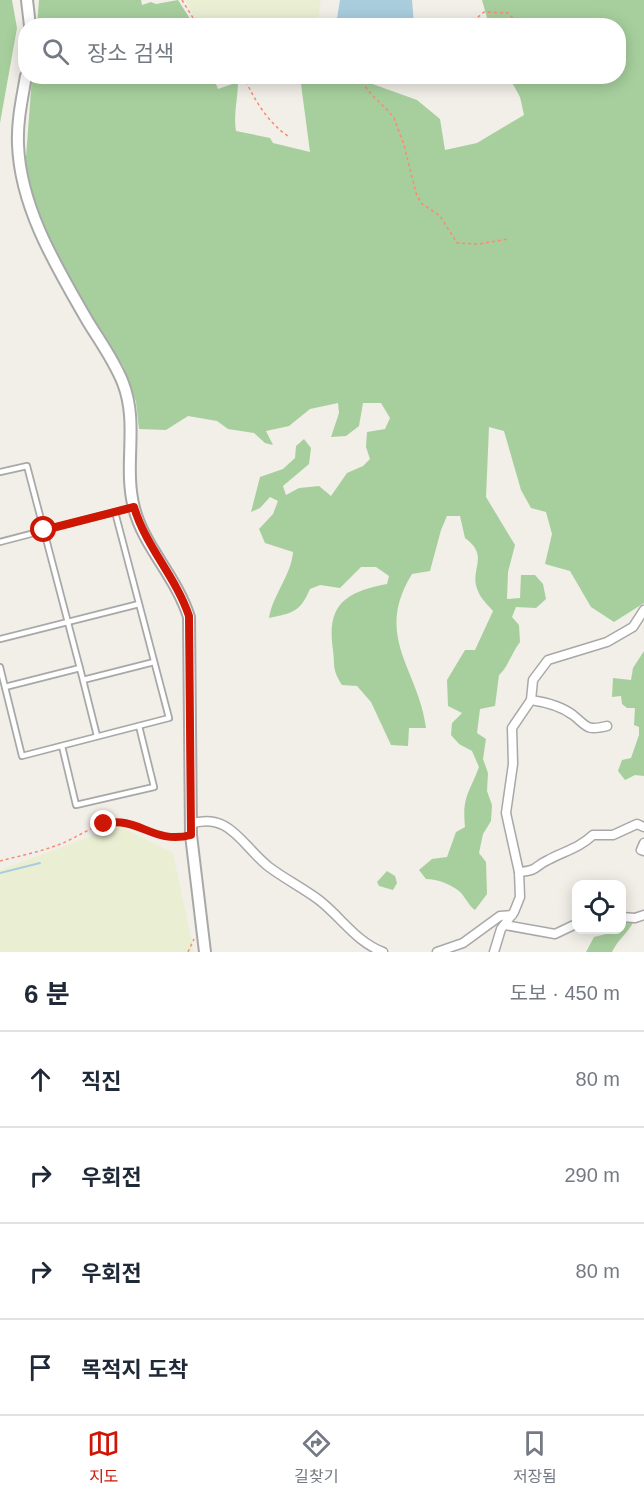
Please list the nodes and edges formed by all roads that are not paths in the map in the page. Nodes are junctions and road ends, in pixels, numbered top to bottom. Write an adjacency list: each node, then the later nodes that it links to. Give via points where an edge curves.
1 (27, 0): 2 (street)
2 (29, 18)
3 (25, 84): 5 (street, via 18,143 24,189 69,289 129,398 132,415 128,461)
4 (0, 472): 7 (lane, via 27,466)
5 (134, 507): 6 (lane); 24 (street, via 150,543 181,592 189,616)
6 (115, 512): 7 (lane); 9 (lane)
7 (44, 530): 8 (lane); 11 (lane)
8 (0, 542)
9 (139, 604): 11 (lane); 13 (lane)
10 (644, 610): 18 (street, via 633,627 607,642 548,660 533,680)
11 (68, 622): 12 (lane); 15 (lane)
12 (0, 639)
13 (154, 662): 16 (lane); 19 (lane, via 169,718)
14 (0, 667): 17 (lane)
15 (80, 668): 16 (lane); 17 (lane)
16 (83, 680): 21 (lane)
17 (5, 687): 22 (lane, via 22,756)
18 (531, 700): 20 (street, via 561,708 582,726); 27 (street, via 512,728 513,764 506,813)
19 (139, 726): 21 (lane); 22 (lane, via 154,786 76,805)
20 (607, 726)
21 (97, 736): 22 (lane)
22 (62, 746)
23 (644, 828): 27 (street, via 637,824 613,835 593,835 580,847 546,860 536,870)
24 (190, 830): 33 (street); 34 (street, via 206,819 228,826 268,866 317,898 365,944)
25 (644, 843): 26 (street)
26 (644, 851)
27 (519, 872): 28 (street, via 520,897)
28 (512, 915): 31 (street); 35 (street, via 500,916 463,943)
29 (644, 915): 30 (street)
30 (626, 917)
31 (505, 925): 32 (street, via 555,934); 36 (street)
32 (572, 926)
33 (205, 952)
34 (383, 952)
35 (437, 952)
36 (494, 952)

